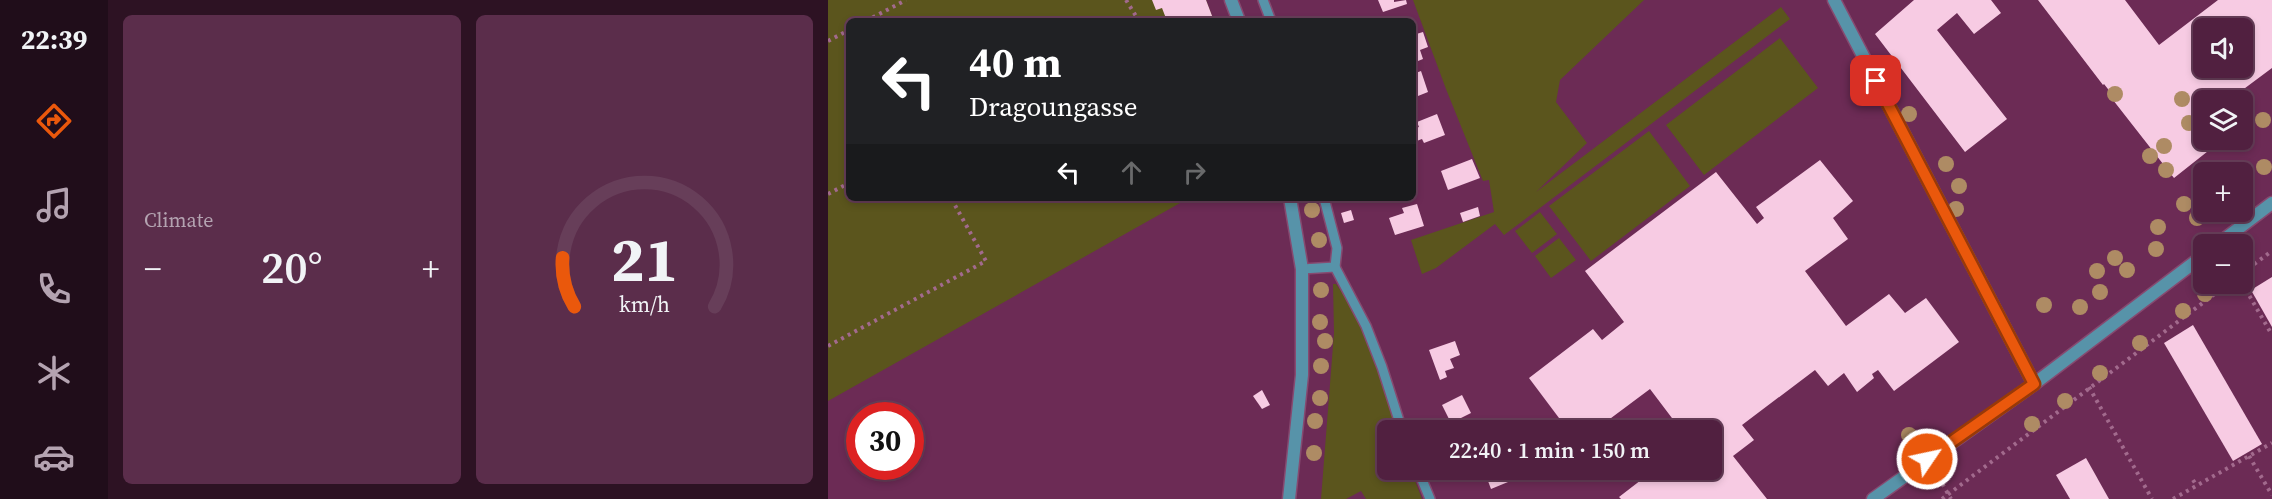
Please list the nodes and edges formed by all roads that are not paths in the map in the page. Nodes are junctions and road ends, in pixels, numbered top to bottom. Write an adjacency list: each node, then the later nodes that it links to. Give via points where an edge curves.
1 (1231, 0): 4 (street)
2 (1263, 0): 5 (lane)
3 (1834, 0): 13 (street)
4 (1238, 18)
5 (1270, 18)
6 (1291, 201): 12 (street)
7 (1325, 201): 11 (lane, via 1337,248)
8 (2272, 203): 9 (street)
9 (2231, 234)
10 (2193, 263): 13 (street)
11 (1335, 267): 12 (lane); 14 (lane, via 1366,326)
12 (1302, 269): 16 (street, via 1302,375)
13 (2034, 384): 18 (street)
14 (1399, 420)
15 (1422, 480): 17 (lane)
16 (1290, 499)
17 (1430, 499)
18 (1873, 499)

